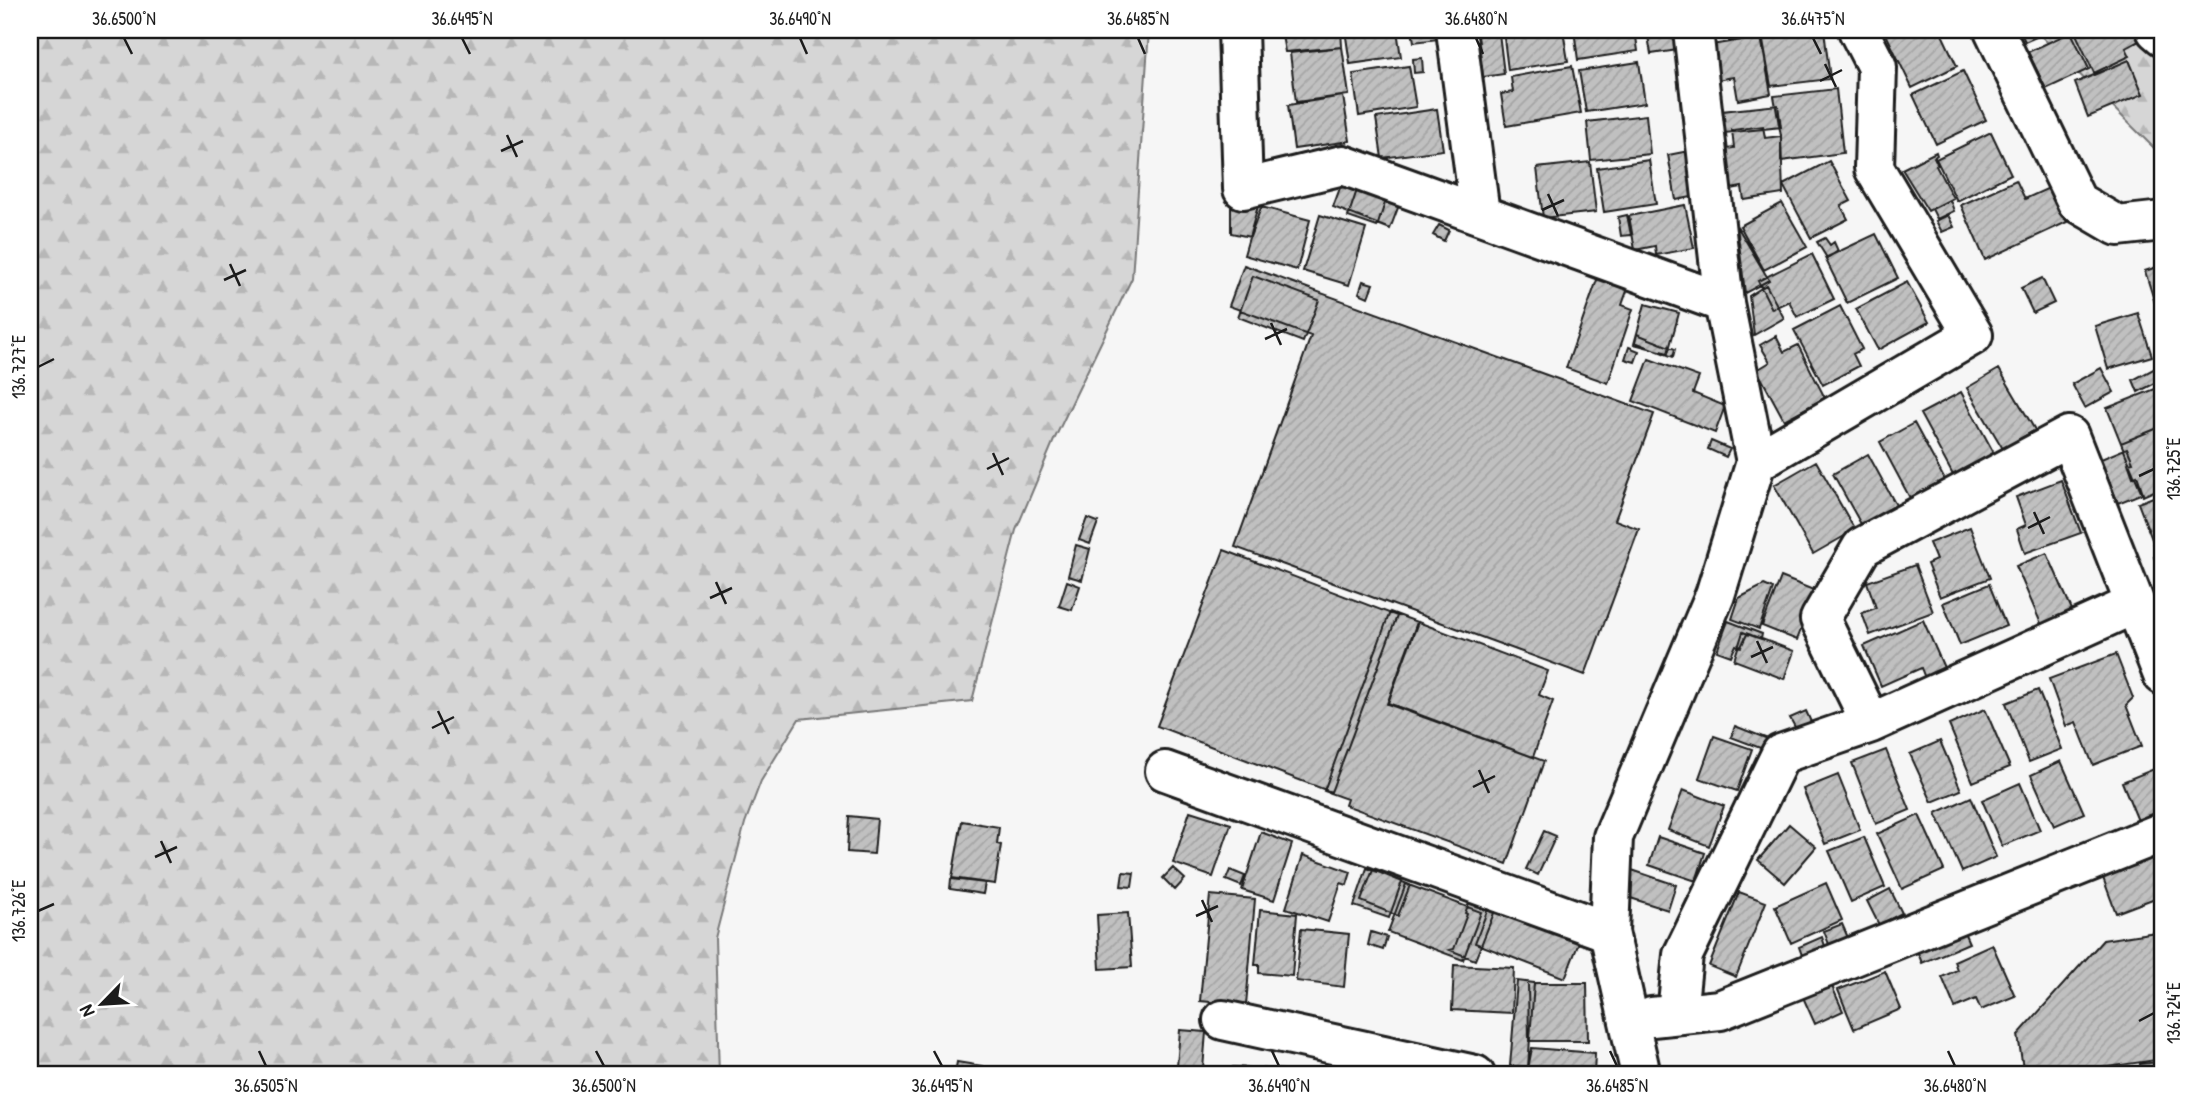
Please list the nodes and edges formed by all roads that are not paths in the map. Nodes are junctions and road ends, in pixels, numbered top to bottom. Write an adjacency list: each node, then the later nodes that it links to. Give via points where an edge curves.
1 (1238, 30): 8 (street, via 1243,189 1343,165)
2 (1457, 30): 8 (street)
3 (1693, 30): 10 (street)
4 (1858, 30): 11 (street, via 1877,67 1874,168 1973,335)
5 (1994, 30): 9 (street, via 2077,202 2118,226)
6 (2156, 30): 7 (street)
7 (2163, 36)
8 (1480, 214): 10 (street)
9 (2163, 221)
10 (1724, 303): 11 (street)
11 (1756, 462): 17 (street, via 1715,595 1613,837)
12 (2135, 604): 13 (street); 14 (street); 14 (street, via 2069,436 1862,547 1820,619)
13 (2163, 674)
14 (1871, 723): 18 (street, via 1781,754 1683,955)
15 (1165, 771): 17 (street)
16 (2163, 832): 18 (street, via 1720,1010)
17 (1609, 932): 20 (street)
18 (1677, 1013): 20 (street)
19 (1223, 1020): 21 (street)
20 (1629, 1021): 22 (street)
21 (1475, 1075)
22 (1641, 1075)

